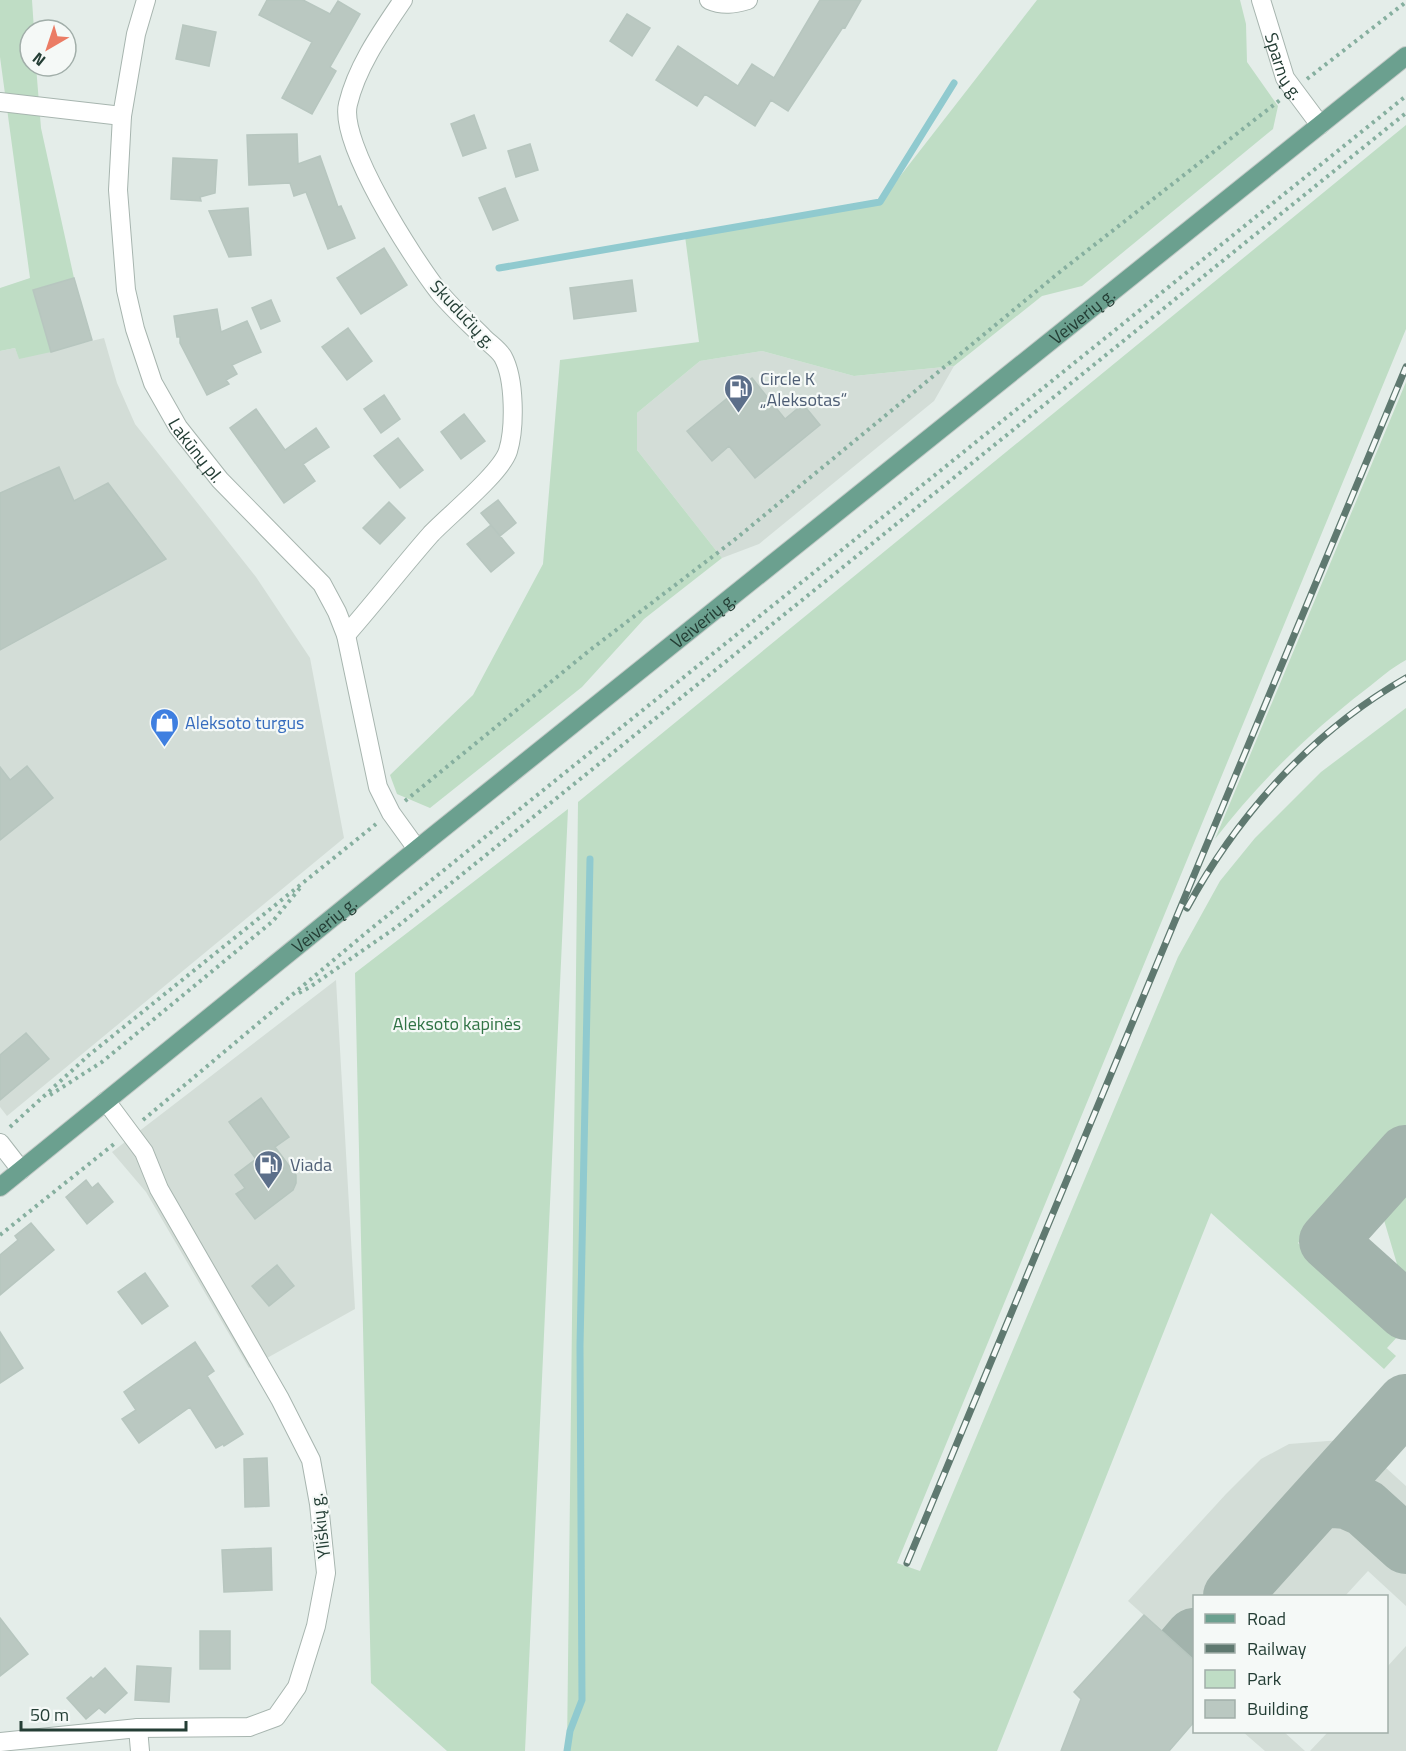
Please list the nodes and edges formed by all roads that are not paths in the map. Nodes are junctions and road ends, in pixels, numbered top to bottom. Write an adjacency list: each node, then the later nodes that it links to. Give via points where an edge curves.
1 (146, 0): 8 (street, Lakūnų pl.)
2 (404, 0): 10 (street, Skudučių g., via 372,48 347,105 351,137 404,243 440,293 502,357 512,400 511,432 507,453 495,471 431,534)
3 (710, 0): 4 (street, via 719,4)
4 (748, 0)
5 (1261, 0): 9 (street, Sparnų g., via 1285,78)
6 (1406, 56): 9 (main road, Veiverių g.)
7 (0, 102): 8 (street)
8 (122, 117): 10 (street, Lakūnų pl., via 118,190 126,290 153,382 178,427 220,480 322,584)
9 (1320, 125): 11 (main road, Veiverių g.)
10 (346, 635): 11 (street, Lakūnų pl., via 378,787)
11 (417, 849): 12 (main road, Veiverių g.)
12 (106, 1101): 14 (main road, Veiverių g.); 16 (street, Yliškių g., via 144,1152 159,1189 311,1460 326,1573 316,1626 297,1687 276,1717 249,1727)
13 (4, 1137): 14 (street)
14 (21, 1170): 15 (main road, Veiverių g.)
15 (0, 1187)
16 (138, 1728): 17 (street, Yliškių g.); 18 (street)
17 (0, 1742)
18 (140, 1751)

